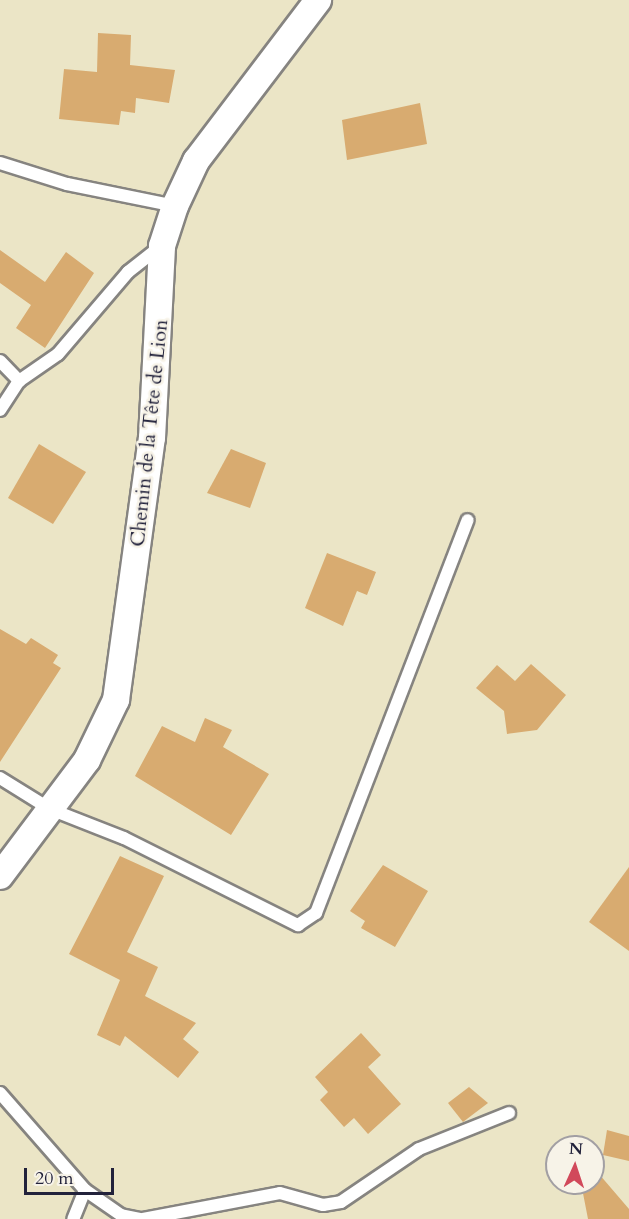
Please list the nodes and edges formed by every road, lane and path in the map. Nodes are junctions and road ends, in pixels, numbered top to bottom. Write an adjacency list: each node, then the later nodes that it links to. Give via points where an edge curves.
1 (318, 0): 3 (street, Chemin de la Tête de Lion, via 196,161)
2 (0, 163): 3 (lane, via 67,184)
3 (175, 206): 4 (street, Chemin de la Tête de Lion)
4 (162, 246): 6 (lane, via 129,272 58,354); 10 (street, Chemin de la Tête de Lion, via 152,438 116,700 87,760)
5 (0, 361): 6 (lane)
6 (19, 381): 7 (lane)
7 (0, 410)
8 (468, 520): 10 (lane, via 316,913 298,925 124,838)
9 (0, 778): 10 (lane)
10 (50, 810): 11 (street, Chemin de la Tête de Lion)
11 (0, 876)
12 (0, 1093): 14 (lane)
13 (509, 1113): 16 (lane, via 418,1149 340,1202 323,1205 280,1193)
14 (86, 1190): 15 (lane); 16 (lane, via 121,1215)
15 (73, 1219)
16 (141, 1219)

